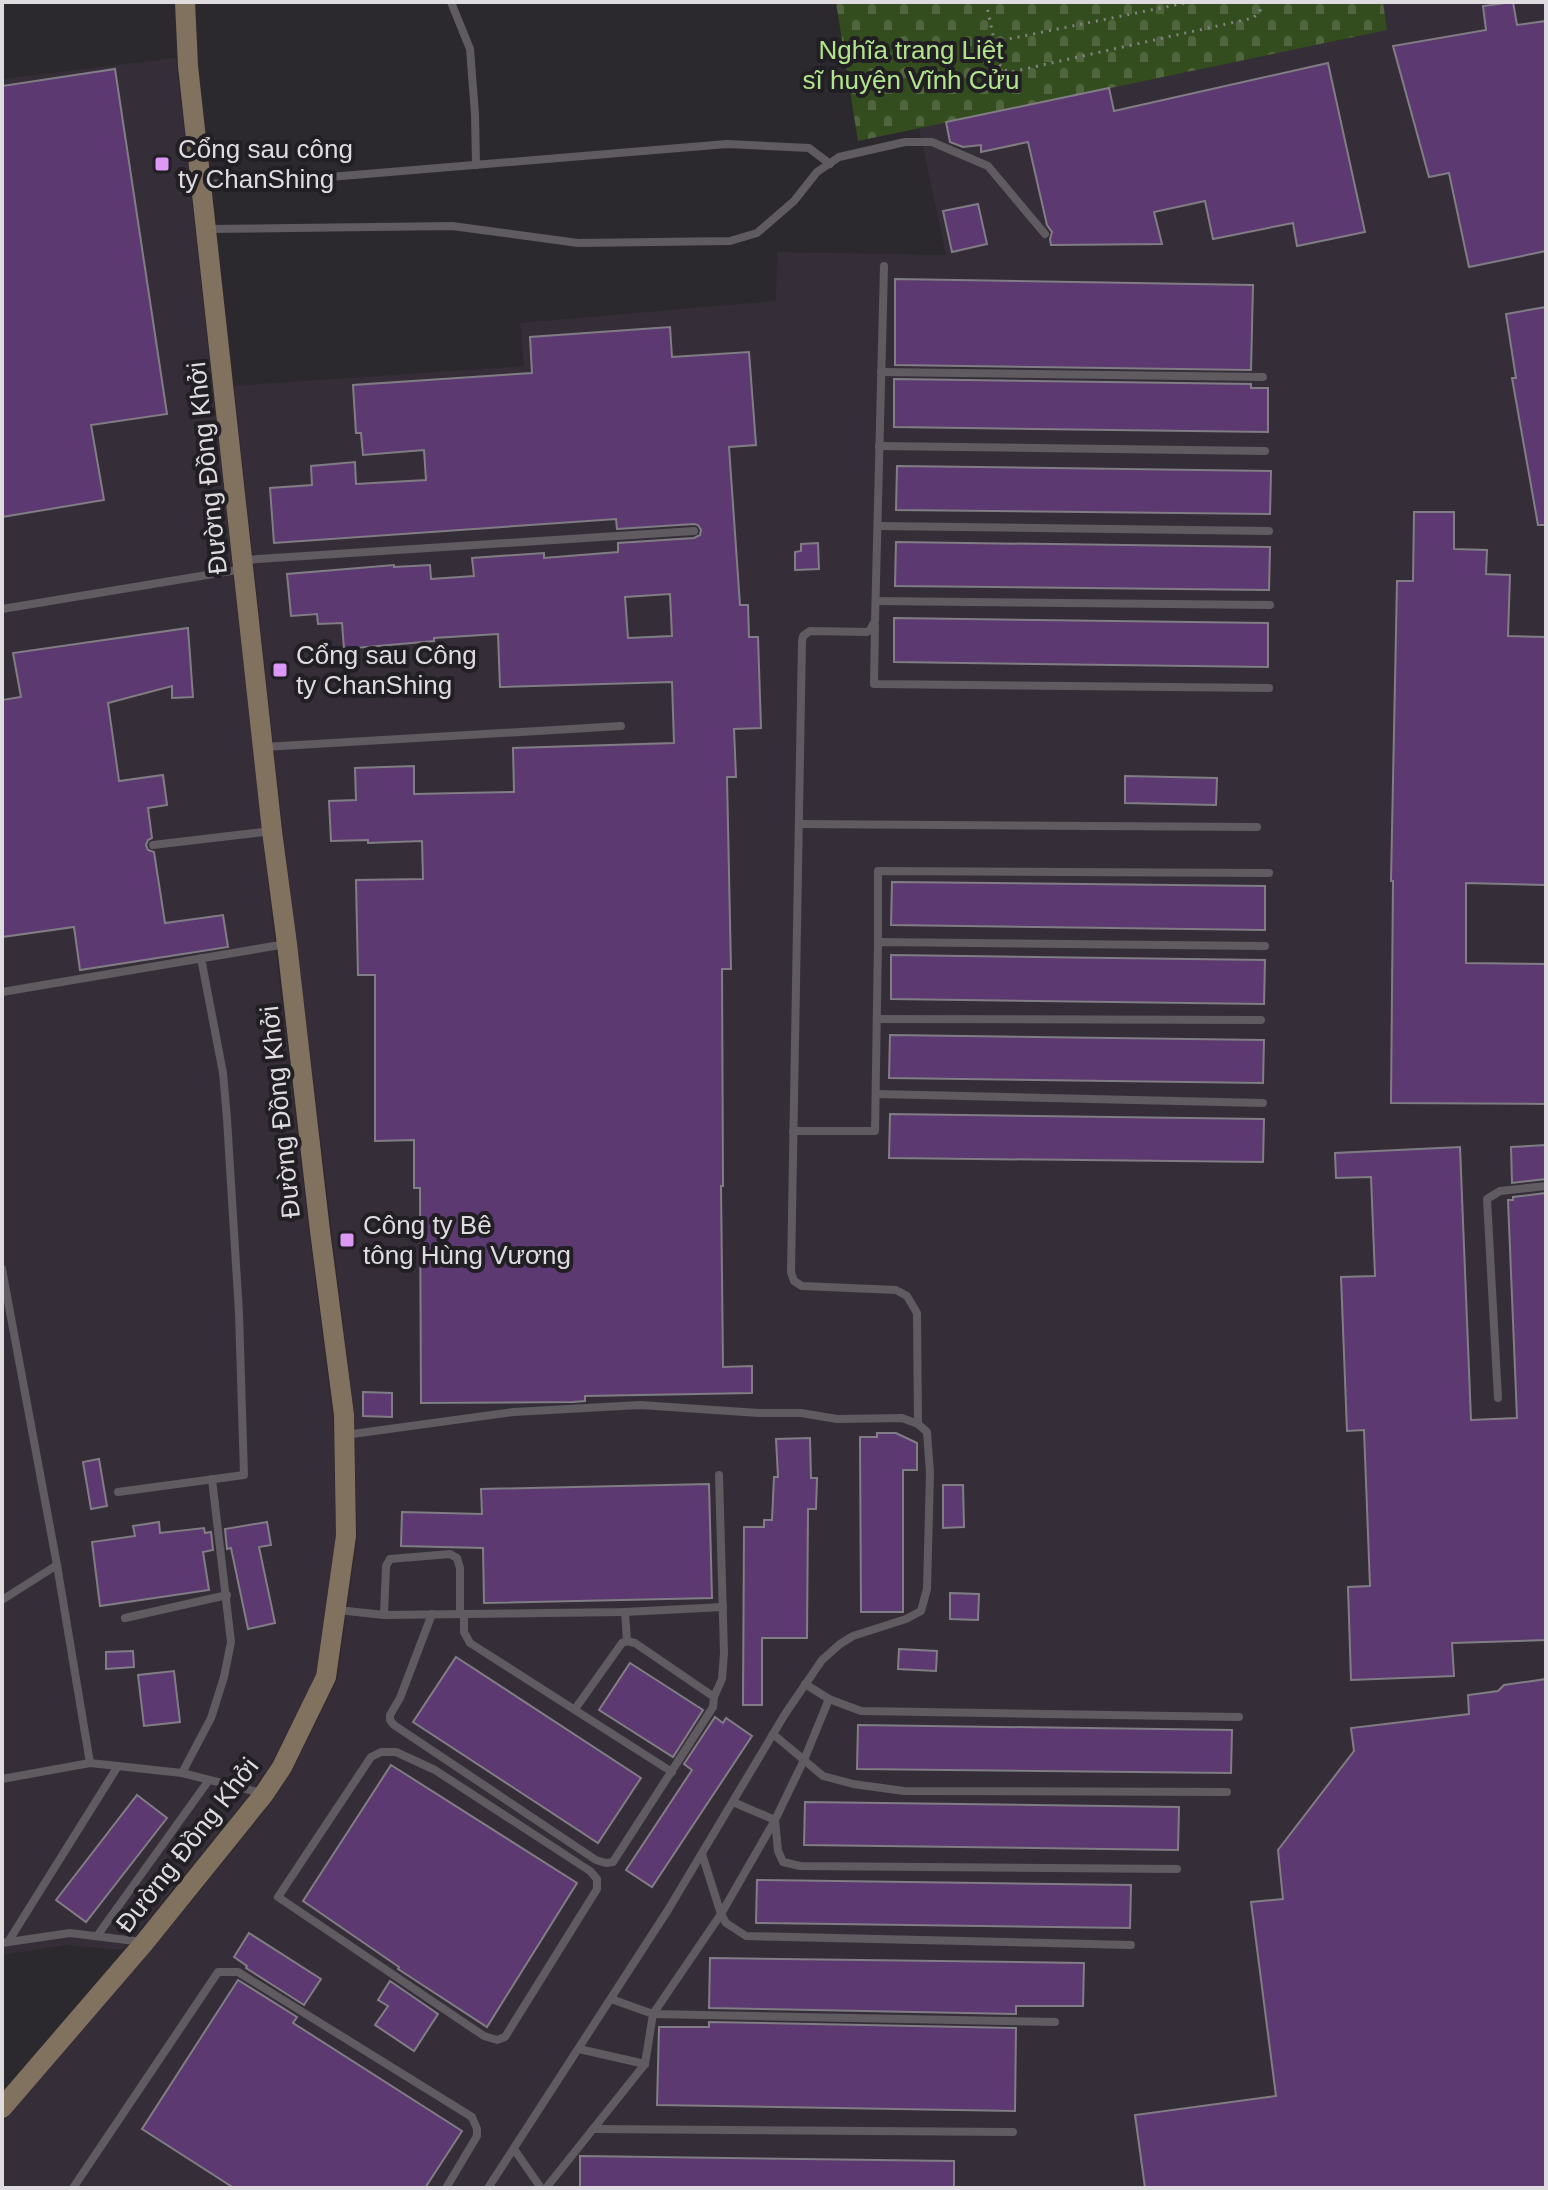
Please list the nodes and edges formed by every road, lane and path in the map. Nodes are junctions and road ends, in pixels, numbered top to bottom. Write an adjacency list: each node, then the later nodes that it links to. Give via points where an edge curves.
1 (185, 2): 9 (main road, Đường Đồng Khởi)
2 (451, 2): 8 (lane, via 470,49)
3 (986, 2): 6 (path)
4 (1190, 2): 6 (path)
5 (1260, 2): 6 (path, via 1253,18 1011,72 999,64)
6 (994, 42)
7 (830, 164): 8 (lane, via 809,148 727,144); 10 (lane, via 757,233 730,241 578,243 452,226); 11 (lane, via 839,157 905,142 932,142 988,166)
8 (476, 165): 9 (lane)
9 (201, 184): 10 (main road, Đường Đồng Khởi)
10 (206, 229): 20 (main road, Đường Đồng Khởi)
11 (1045, 234)
12 (884, 266): 13 (lane)
13 (881, 372): 14 (lane); 15 (lane)
14 (1263, 377)
15 (879, 446): 16 (lane); 17 (lane)
16 (1265, 451)
17 (878, 526): 19 (lane); 21 (lane)
18 (694, 531): 20 (lane)
19 (1269, 531)
20 (244, 564): 23 (lane); 27 (main road, Đường Đồng Khởi)
21 (876, 601): 22 (lane); 24 (lane)
22 (1270, 605)
23 (2, 609)
24 (875, 621): 25 (lane, via 874,684); 28 (lane, via 867,632 810,631 803,636)
25 (1269, 688)
26 (621, 726): 27 (lane)
27 (263, 747): 30 (main road, Đường Đồng Khởi)
28 (799, 824): 29 (lane); 42 (lane)
29 (1257, 827)
30 (272, 831): 31 (lane); 34 (main road, Đường Đồng Khởi)
31 (153, 845)
32 (1269, 873): 33 (lane, via 878,871)
33 (878, 942): 35 (lane); 38 (lane)
34 (287, 944): 36 (lane); 47 (main road, Đường Đồng Khởi)
35 (1265, 946)
36 (201, 958): 37 (lane); 49 (lane, via 225,1103 244,1475)
37 (2, 992)
38 (877, 1019): 39 (lane); 40 (lane)
39 (1261, 1020)
40 (876, 1094): 41 (lane); 42 (lane, via 875,1131)
41 (1263, 1103)
42 (793, 1131): 46 (lane, via 794,1281 802,1286 896,1290 907,1296 917,1313)
43 (1546, 1186): 45 (lane, via 1500,1191 1487,1199)
44 (2, 1269): 51 (lane)
45 (1498, 1398)
46 (918, 1424): 47 (lane, via 902,1418 837,1419 640,1405 514,1412); 62 (lane, via 927,1432 930,1473 927,1589 921,1611 840,1644)
47 (344, 1435): 76 (main road, Đường Đồng Khởi, via 346,1536 326,1677)
48 (719, 1475): 54 (lane)
49 (212, 1479): 50 (lane); 52 (lane)
50 (118, 1492)
51 (57, 1565): 53 (lane); 69 (lane)
52 (227, 1595): 60 (lane); 72 (lane, via 231,1642 224,1677 211,1718)
53 (2, 1600)
54 (723, 1607): 56 (lane); 63 (lane, via 722,1679)
55 (347, 1611): 59 (lane)
56 (625, 1612): 58 (lane); 61 (lane)
57 (432, 1614): 58 (lane); 59 (lane); 71 (lane, via 390,1720 596,1860 613,1862)
58 (462, 1614): 59 (lane, via 460,1568 450,1554 390,1559); 65 (lane, via 470,1643)
59 (384, 1615)
60 (125, 1618)
61 (627, 1641): 63 (lane); 65 (lane)
62 (805, 1684): 64 (lane); 67 (lane)
63 (714, 1697): 71 (lane, via 713,1707)
64 (829, 1699): 66 (lane, via 861,1711); 68 (lane)
65 (575, 1709): 71 (lane)
66 (1239, 1717)
67 (773, 1734): 68 (lane); 77 (lane)
68 (804, 1760): 75 (lane, via 823,1776 904,1791); 78 (lane)
69 (90, 1763): 70 (lane); 73 (lane)
70 (118, 1766): 72 (lane); 84 (lane)
71 (672, 1772)
72 (182, 1773): 74 (lane)
73 (2, 1779)
74 (209, 1780): 76 (lane); 83 (lane)
75 (1227, 1792)
76 (264, 1794): 85 (main road, Đường Đồng Khởi)
77 (733, 1802): 78 (lane); 79 (lane)
78 (775, 1820): 80 (lane, via 783,1862 800,1866); 82 (lane)
79 (702, 1854): 82 (lane); 87 (lane)
80 (1177, 1869)
81 (278, 1897): 81 (lane, via 371,1757 381,1752 396,1752 435,1770 597,1879 597,1889 578,1922 505,2037 497,2040)
82 (721, 1914): 86 (lane, via 746,1936); 88 (lane)
83 (97, 1936): 84 (lane, via 70,1933); 85 (lane)
84 (5, 1942)
85 (144, 1943): 92 (main road, Đường Đồng Khởi)
86 (1131, 1945)
87 (611, 1999): 88 (lane); 90 (lane)
88 (653, 2014): 89 (lane); 91 (lane)
89 (1055, 2022)
90 (579, 2049): 91 (lane); 95 (lane)
91 (645, 2064): 93 (lane)
92 (2, 2108)
93 (593, 2129): 94 (lane); 99 (lane)
94 (1013, 2132)
95 (514, 2149): 98 (lane); 99 (lane)
96 (73, 2188): 97 (lane, via 218,1972 229,1970 472,2117 477,2136)
97 (446, 2188)
98 (488, 2188)
99 (543, 2188)

